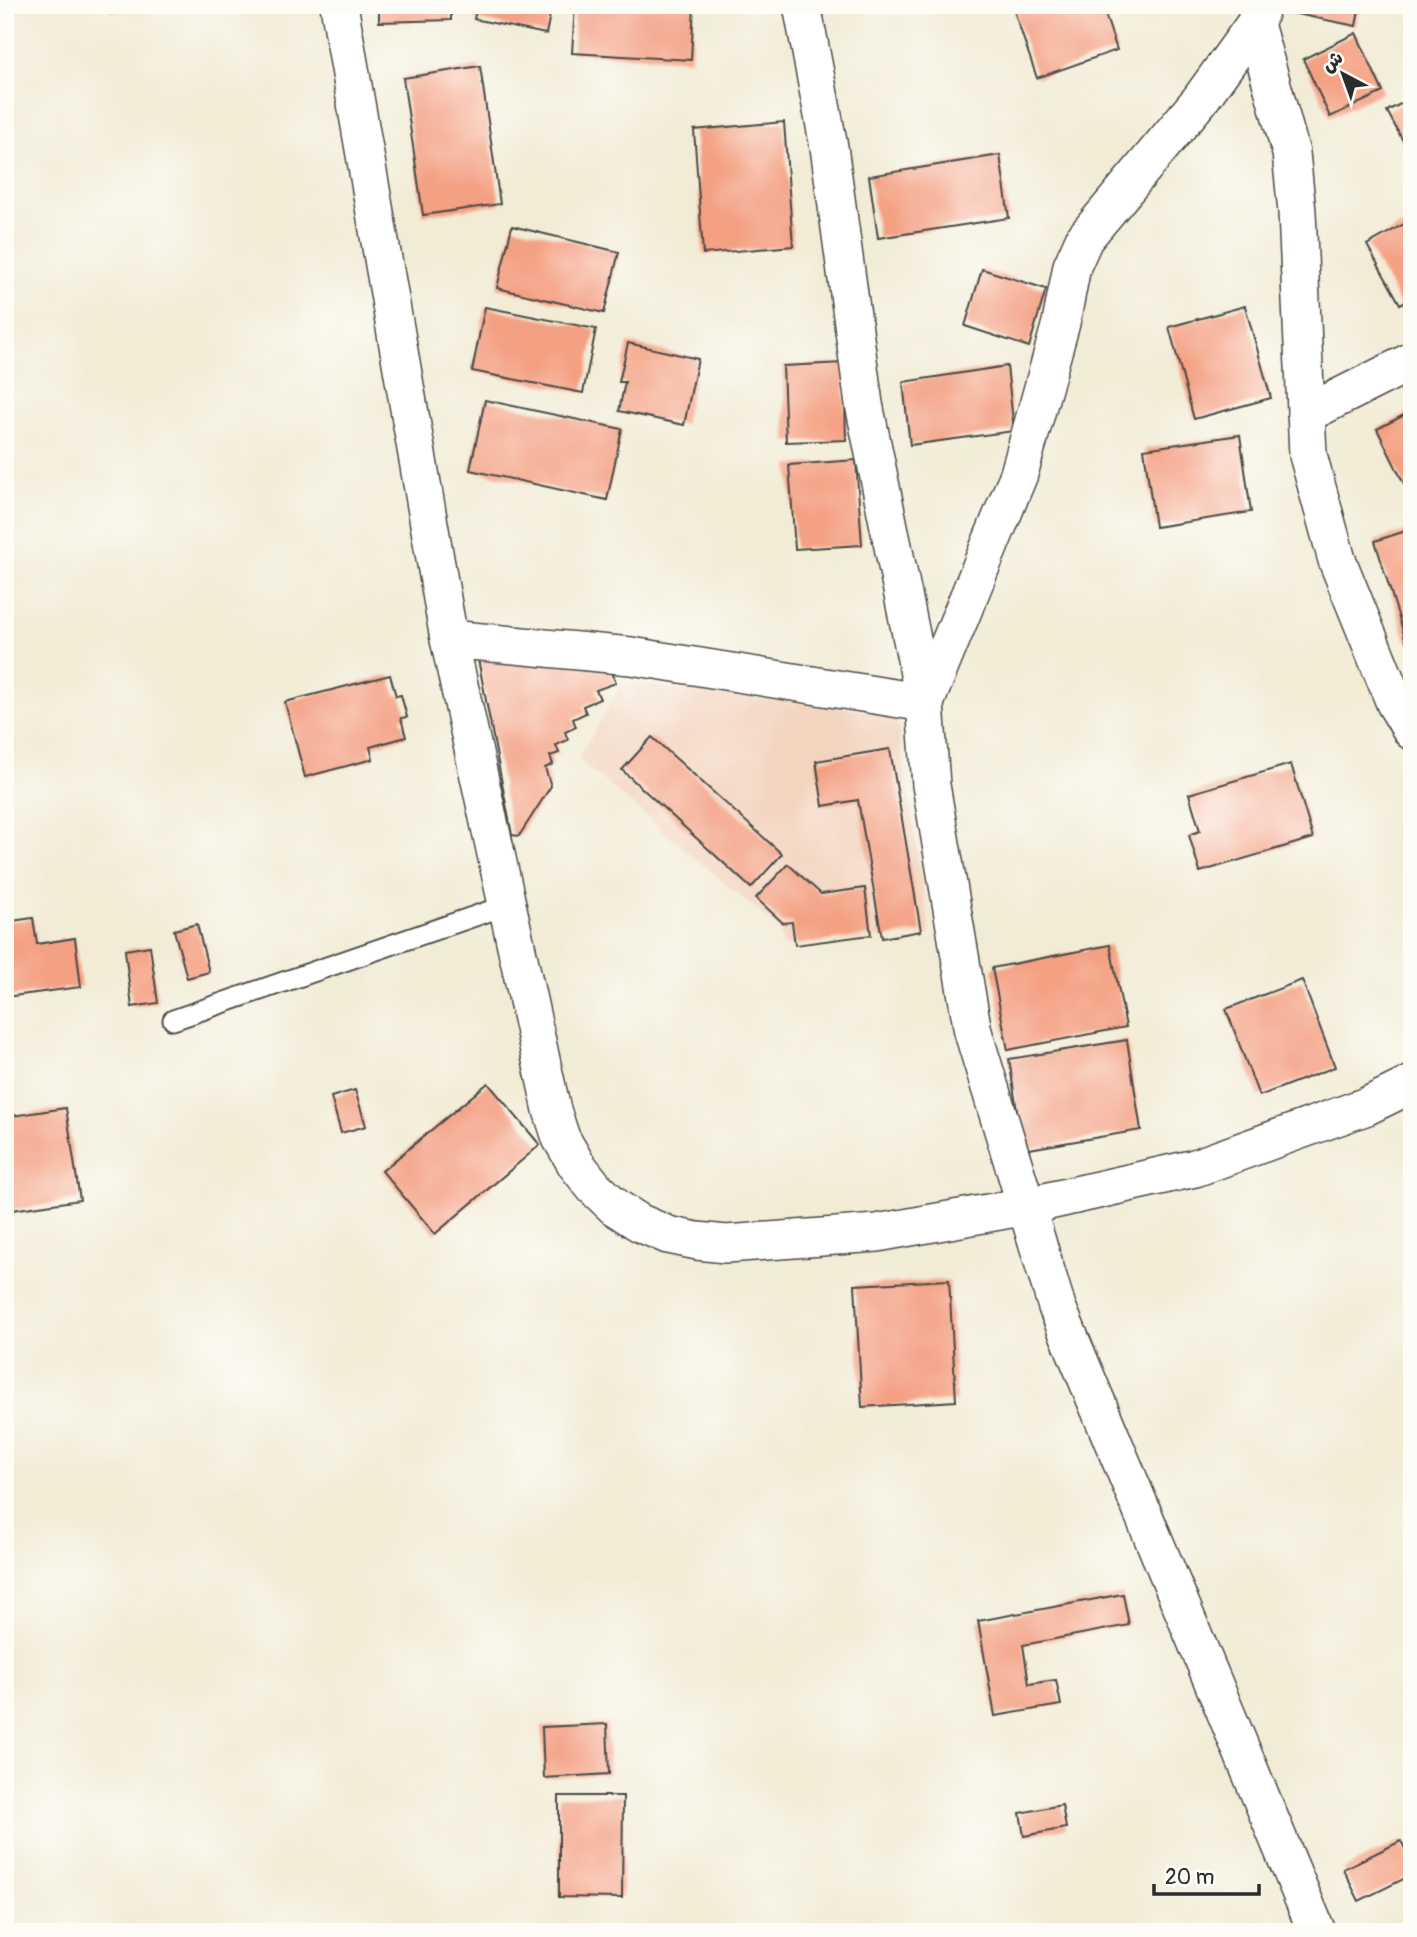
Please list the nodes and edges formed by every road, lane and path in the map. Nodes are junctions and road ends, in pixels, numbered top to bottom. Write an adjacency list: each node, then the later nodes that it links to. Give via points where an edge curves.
1 (339, 5): 6 (street)
2 (802, 5): 8 (street, via 828,147 864,404)
3 (1258, 15): 5 (street, via 1292,153); 8 (street, via 1199,100 1084,239 1072,265 1061,323 1019,474)
4 (1412, 361): 5 (street)
5 (1307, 414): 7 (street, via 1308,455 1337,560)
6 (449, 639): 8 (street, via 631,656); 10 (street)
7 (1398, 674): 9 (street, via 1395,703)
8 (925, 703): 13 (street, via 931,785 973,1032)
9 (1412, 731)
10 (507, 905): 11 (lane); 13 (street, via 561,1138 594,1187 640,1223 668,1235 726,1244 877,1233)
11 (173, 1020)
12 (1412, 1084): 13 (street, via 1367,1106 1195,1167)
13 (1027, 1206): 14 (street, via 1057,1307)
14 (1317, 1932)

